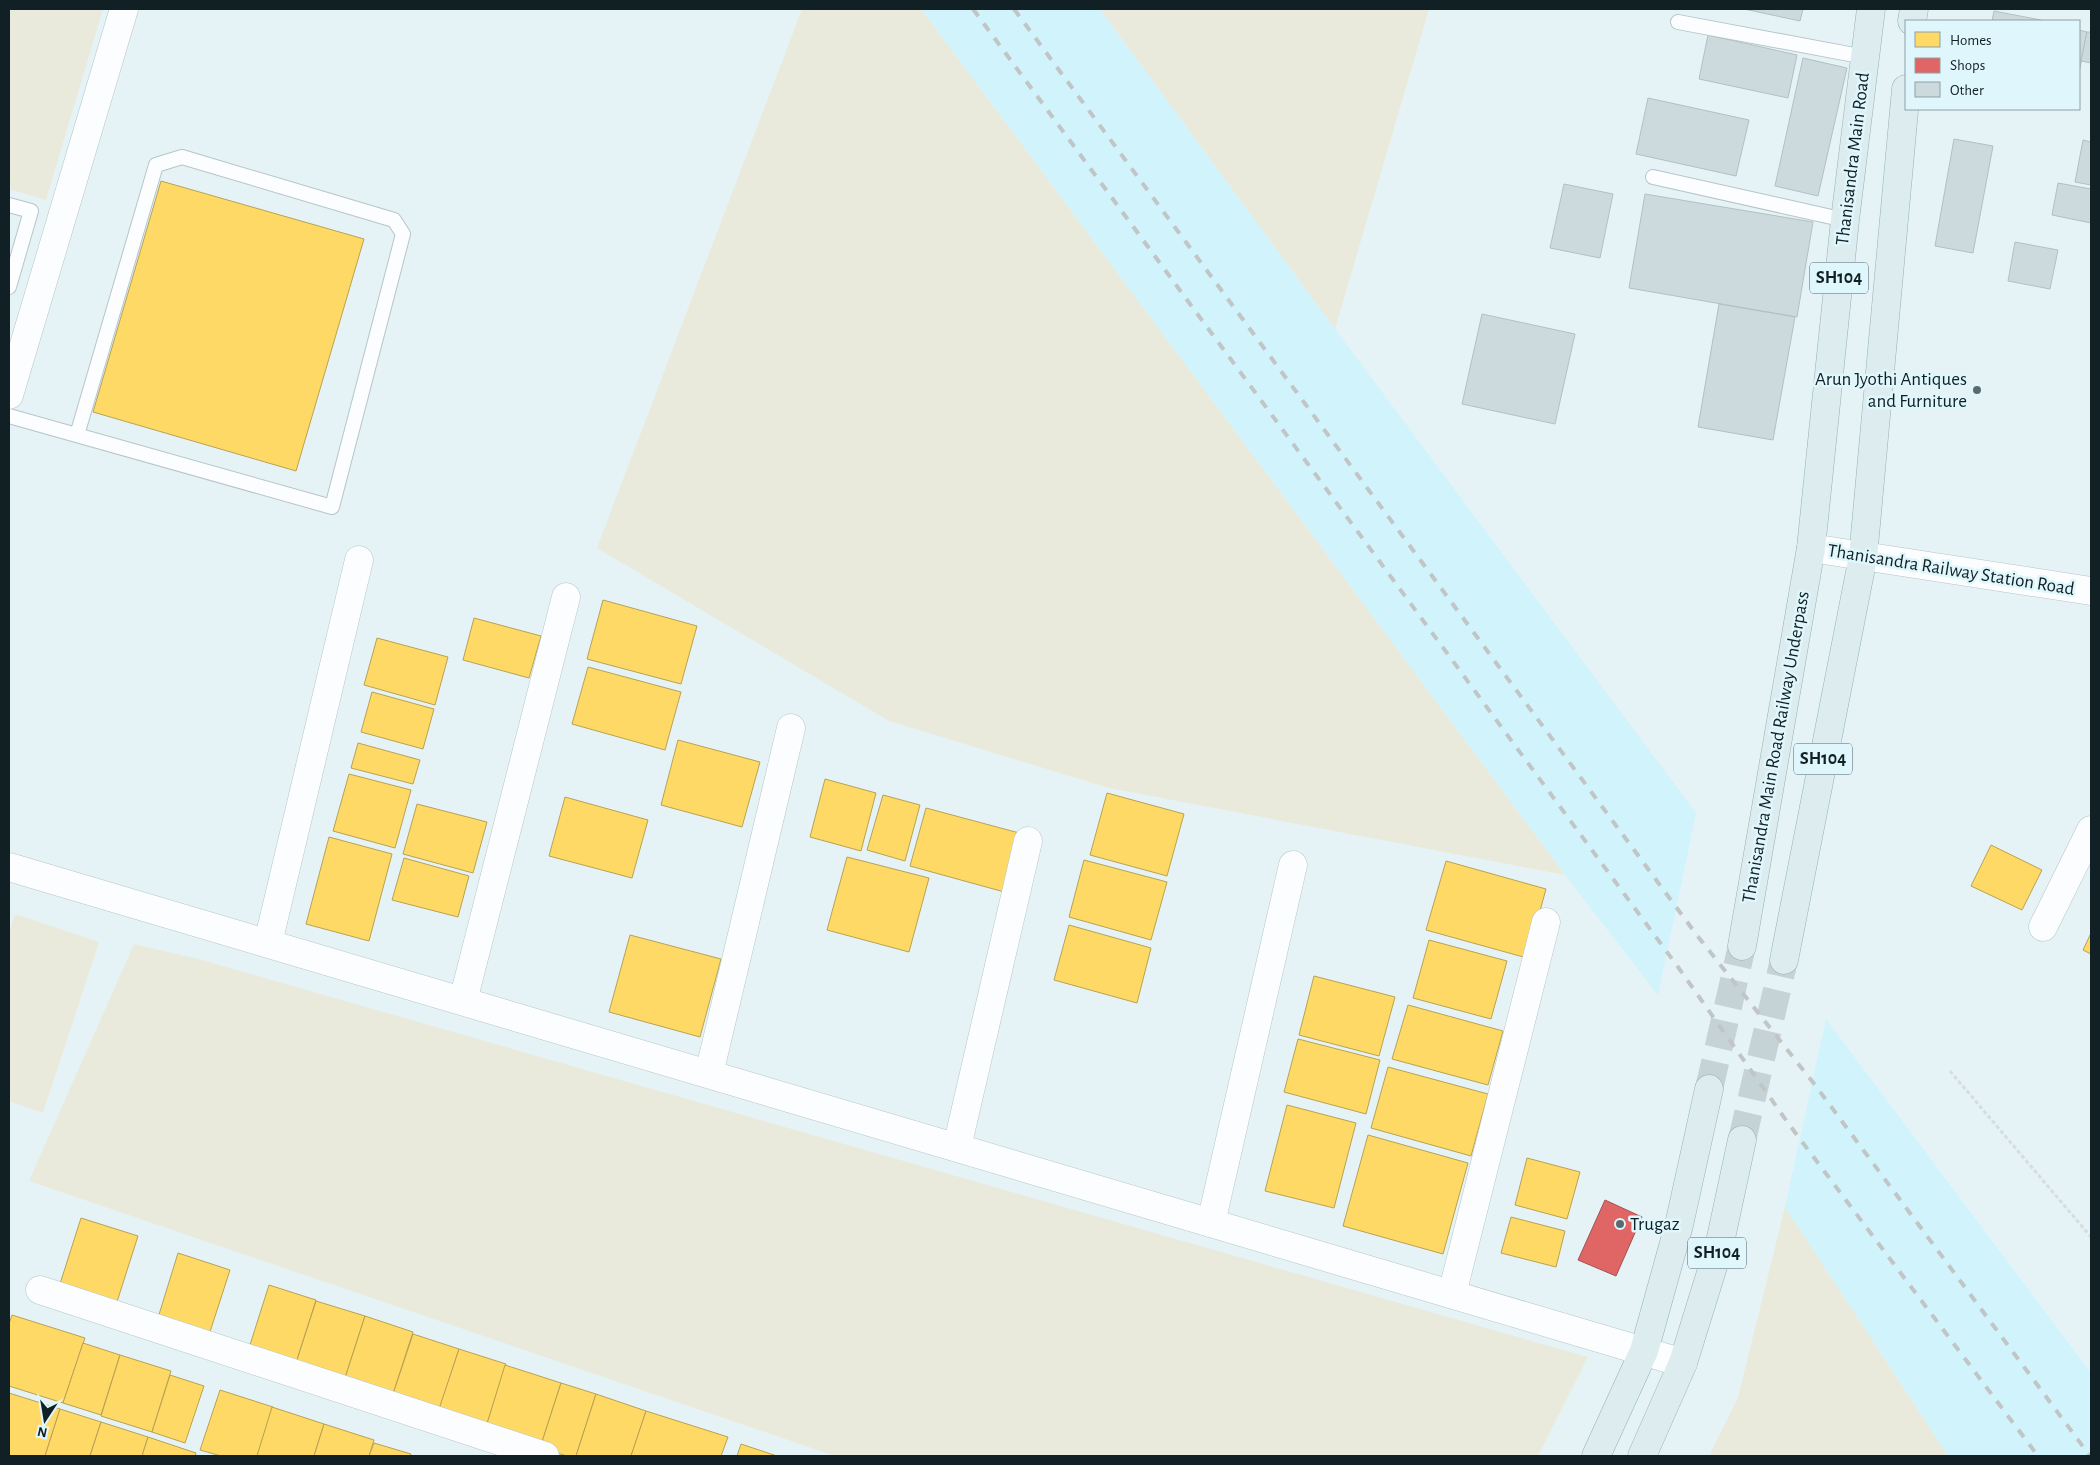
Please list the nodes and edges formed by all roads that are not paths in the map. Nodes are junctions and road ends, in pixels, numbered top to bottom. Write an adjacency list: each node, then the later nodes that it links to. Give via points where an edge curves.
1 (124, 9): 10 (street)
2 (1871, 9): 4 (main road, Thanisandra Main Road / SH104)
3 (1678, 22): 4 (lane)
4 (1865, 57): 8 (main road, Thanisandra Main Road / SH104)
5 (1905, 100): 14 (main road, SH104)
6 (1653, 177): 8 (lane)
7 (9, 204): 9 (lane, via 32,211)
8 (1845, 220): 13 (main road, Thanisandra Main Road / SH104)
9 (9, 287)
10 (9, 395)
11 (9, 416): 12 (lane)
12 (77, 435): 12 (lane, via 332,507 403,234 394,220 182,157 156,165)
13 (1811, 548): 14 (street, Thanisandra Railway Station Road); 26 (main road, Thanisandra Main Road Railway Underpass / SH104)
14 (1863, 557): 16 (street, Thanisandra Railway Station Road); 27 (main road, SH104)
15 (359, 560): 25 (street)
16 (2091, 591)
17 (566, 597): 28 (street)
18 (791, 728): 29 (street)
19 (2091, 830): 24 (street)
20 (1028, 841): 32 (street)
21 (1293, 865): 33 (street)
22 (9, 867): 25 (street)
23 (1546, 922): 35 (street)
24 (2043, 927)
25 (268, 943): 28 (street)
26 (1742, 946)
27 (1784, 960)
28 (463, 1001): 29 (street)
29 (709, 1074): 32 (street)
30 (1710, 1089): 36 (main road, SH104, via 1680,1225)
31 (1742, 1140): 37 (main road, SH104, via 1719,1247)
32 (957, 1147): 33 (street)
33 (1211, 1223): 35 (street)
34 (40, 1290): 38 (street)
35 (1452, 1294): 36 (street)
36 (1644, 1351): 37 (street); 39 (main road, SH104)
37 (1684, 1363): 40 (main road, SH104)
38 (545, 1456)
39 (1596, 1456)
40 (1642, 1456)

